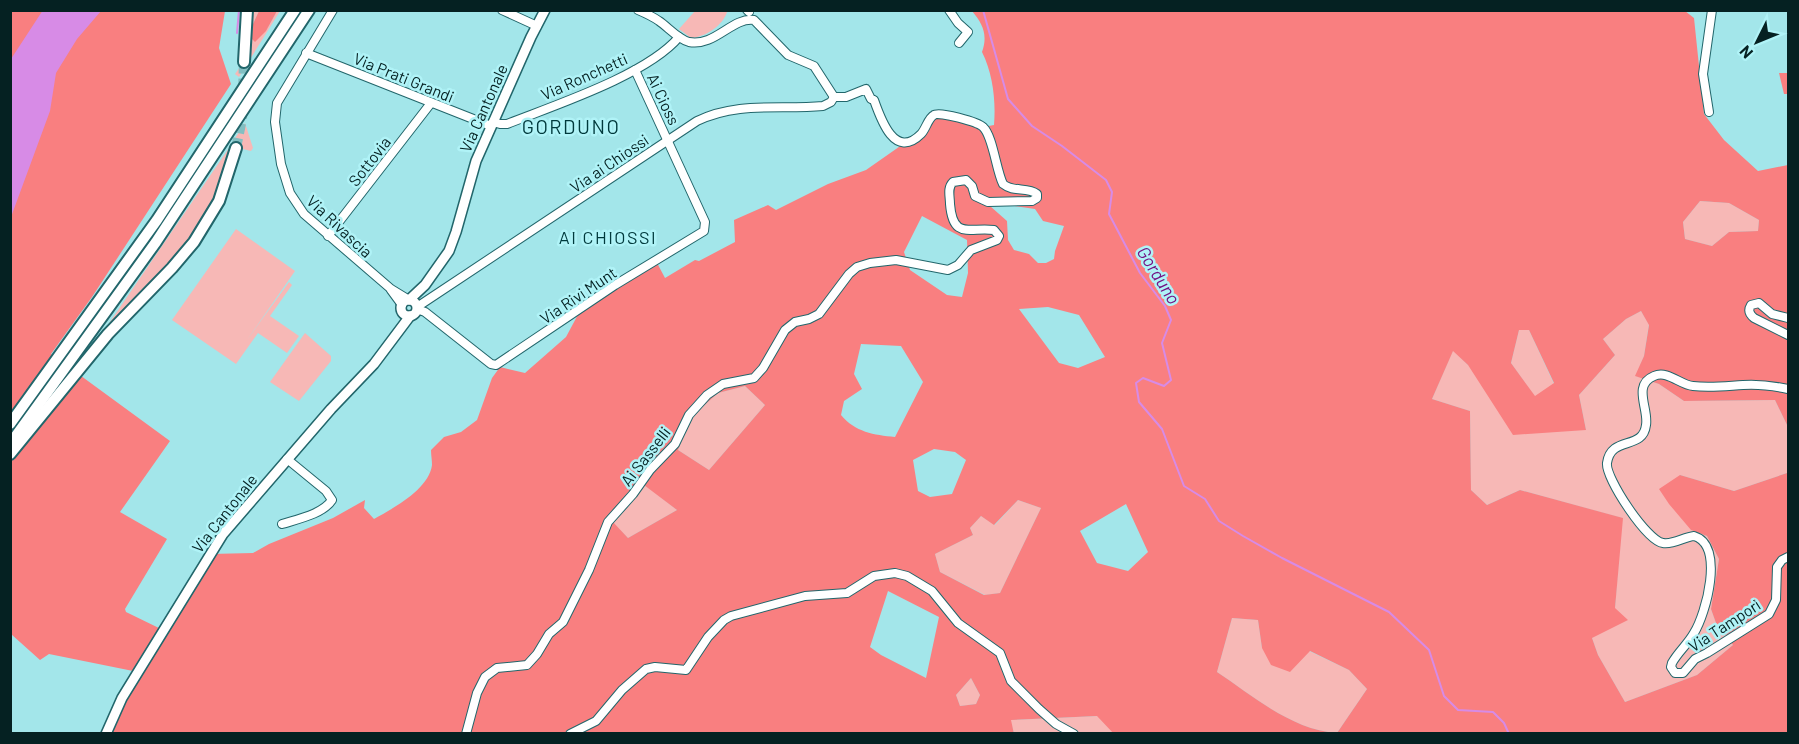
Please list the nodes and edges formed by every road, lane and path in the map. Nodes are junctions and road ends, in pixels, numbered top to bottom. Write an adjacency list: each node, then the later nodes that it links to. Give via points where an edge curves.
1 (247, 10): 16 (highway)
2 (286, 10): 18 (highway)
3 (295, 10): 18 (highway)
4 (309, 10): 35 (highway, via 156,242)
5 (333, 10): 15 (street, Via Rivascia)
6 (502, 10): 12 (street)
7 (545, 10): 12 (main road, Via Cantonale)
8 (638, 10): 13 (street)
9 (949, 10): 14 (street, via 968,32)
10 (1712, 10): 21 (street, via 1703,68)
11 (751, 15): 13 (street, via 698,42); 19 (street, via 788,55 814,66)
12 (537, 26): 22 (main road, Via Cantonale)
13 (679, 37): 17 (street, Via Ronchetti)
14 (959, 43)
15 (306, 53): 20 (street, Via Prati Grandi); 26 (street, Via Rivascia, via 277,104 277,144 293,199)
16 (243, 62)
17 (635, 70): 22 (street, Via Ronchetti, via 507,124); 24 (street, Ai Cioss)
18 (244, 89): 34 (highway, via 185,180)
19 (834, 97): 23 (street, Via ai Chiossi, via 866,89); 24 (street, Via ai Chiossi, via 823,106 748,107 718,113)
20 (431, 103): 22 (street, Via Prati Grandi); 26 (street, Sottovia)
21 (1709, 112)
22 (492, 124): 27 (main road, Via Cantonale, via 473,168 453,242)
23 (894, 139): 41 (street, Ai Sasselli, via 903,142 916,138 939,113 980,125 986,132 1003,184 1032,190 1037,198 984,201 975,196 966,180 953,182 949,189 956,226 967,231 994,230 999,236 997,240 968,252 952,269 896,260 853,270 819,314 785,330 754,378 717,387 689,415 675,444 608,522 565,619 529,663 494,669 485,677)
24 (668, 140): 28 (street, Via ai Chiossi); 30 (street, Via Rivi Munt, via 705,222 702,233 615,285 496,365)
25 (236, 148): 36 (highway, via 219,201 194,242 108,334)
26 (328, 236): 29 (street, Via Rivascia, via 391,289)
27 (425, 285): 28 (street); 29 (main road, Via Cantonale); 30 (main road, Via Cantonale)
28 (437, 292): 30 (street, Via ai Chiossi)
29 (406, 308): 30 (main road, via 416,313); 37 (main road, Via Cantonale, via 396,333 374,364)
30 (417, 308)
31 (1788, 318): 32 (street, via 1775,316 1758,303 1749,309 1754,318)
32 (1788, 335)
33 (1788, 389): 39 (street, Via Tamporì, via 1748,384 1704,388 1686,385 1667,375 1655,376 1642,389 1647,422 1644,433 1636,441 1613,449 1606,467 1632,513 1656,541 1694,537 1709,549 1706,604 1694,635 1671,663 1675,673 1683,673 1695,659 1769,614 1776,600 1777,567)
34 (10, 424)
35 (10, 444)
36 (10, 454)
37 (287, 459): 38 (street, via 332,500 318,511); 40 (main road, Via Cantonale, via 210,554 122,698)
38 (282, 524)
39 (1788, 557)
40 (106, 734)
41 (466, 734)
42 (570, 734): 43 (street, via 596,721 646,669 686,670 708,637 727,618 805,596 847,593 874,576 887,573 907,576 932,591 958,623 1000,653 1011,681 1056,724)
43 (1074, 734)

